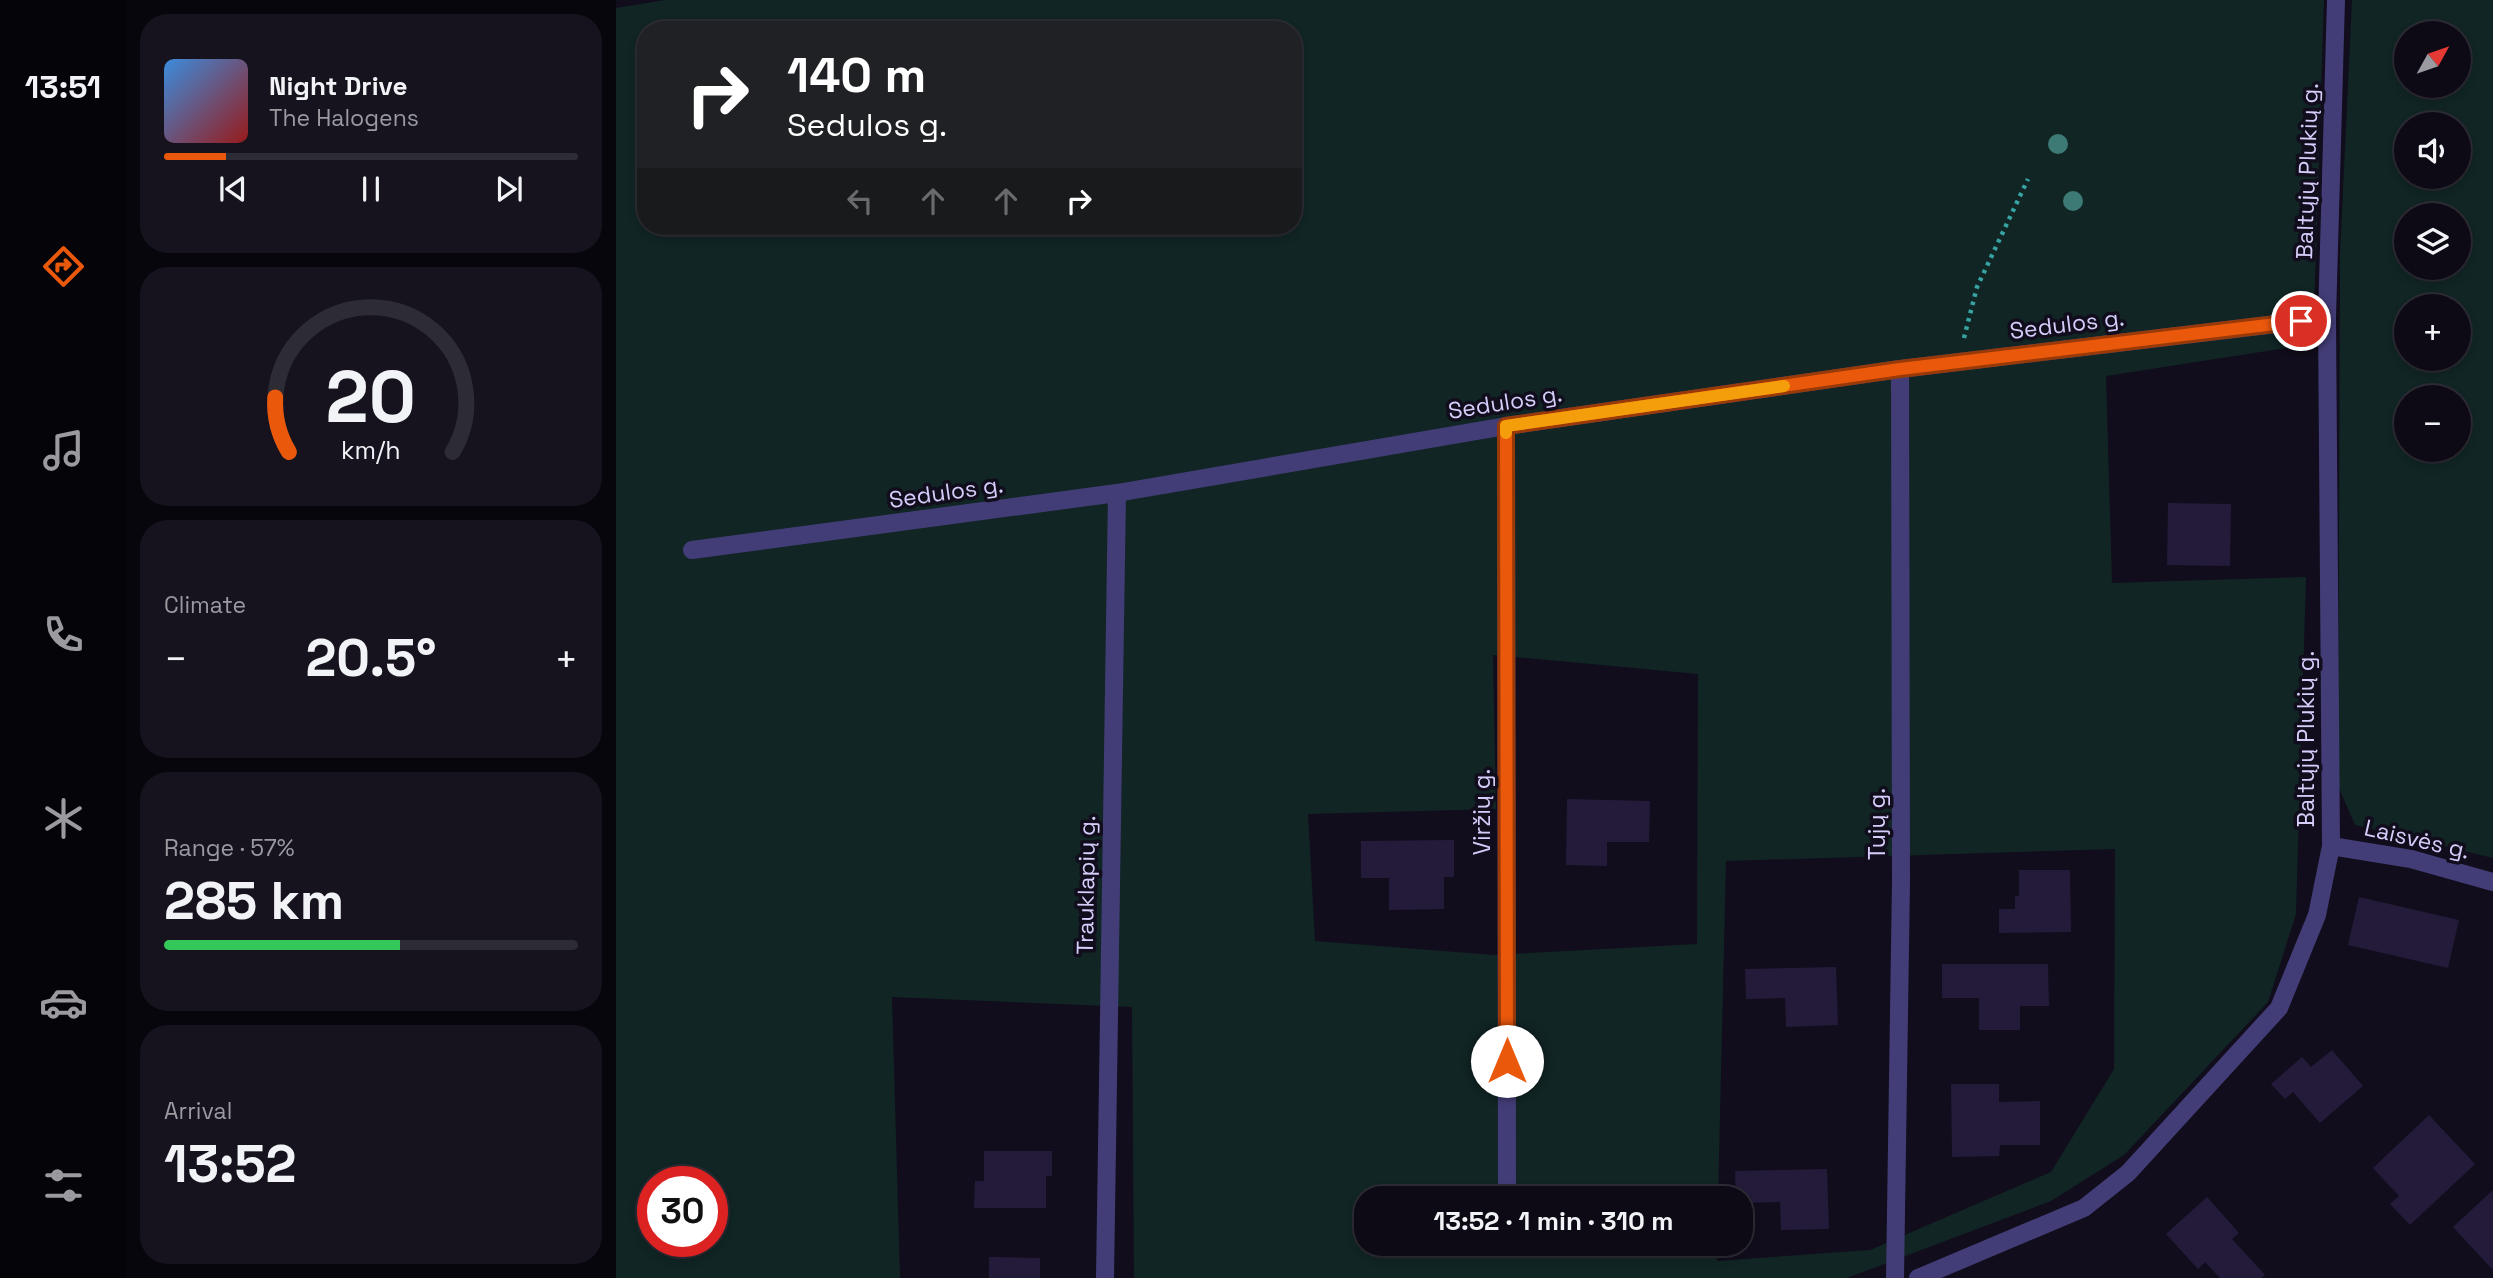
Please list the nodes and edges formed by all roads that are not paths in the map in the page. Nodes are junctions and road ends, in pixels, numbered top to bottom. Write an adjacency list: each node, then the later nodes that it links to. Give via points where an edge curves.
1 (2336, 0): 2 (street, Baltųjų Plukių g.)
2 (2327, 317): 3 (street, Sedulos g.); 7 (street, Baltųjų Plukių g.)
3 (1900, 369): 4 (street, Sedulos g.); 11 (street, Tujų g., via 1901,881)
4 (1506, 426): 5 (street, Sedulos g.); 9 (street, Viržių g.)
5 (1116, 494): 6 (street, Sedulos g.); 10 (street, Trauklapių g.)
6 (692, 550)
7 (2331, 846): 8 (street, Laisvės g., via 2411,859); 12 (street, Baltųjų Plukių g., via 2317,915 2279,1008 2128,1174 2084,1208)
8 (2493, 882)
9 (1507, 1186)
10 (1105, 1278)
11 (1895, 1278)
12 (1918, 1278)

